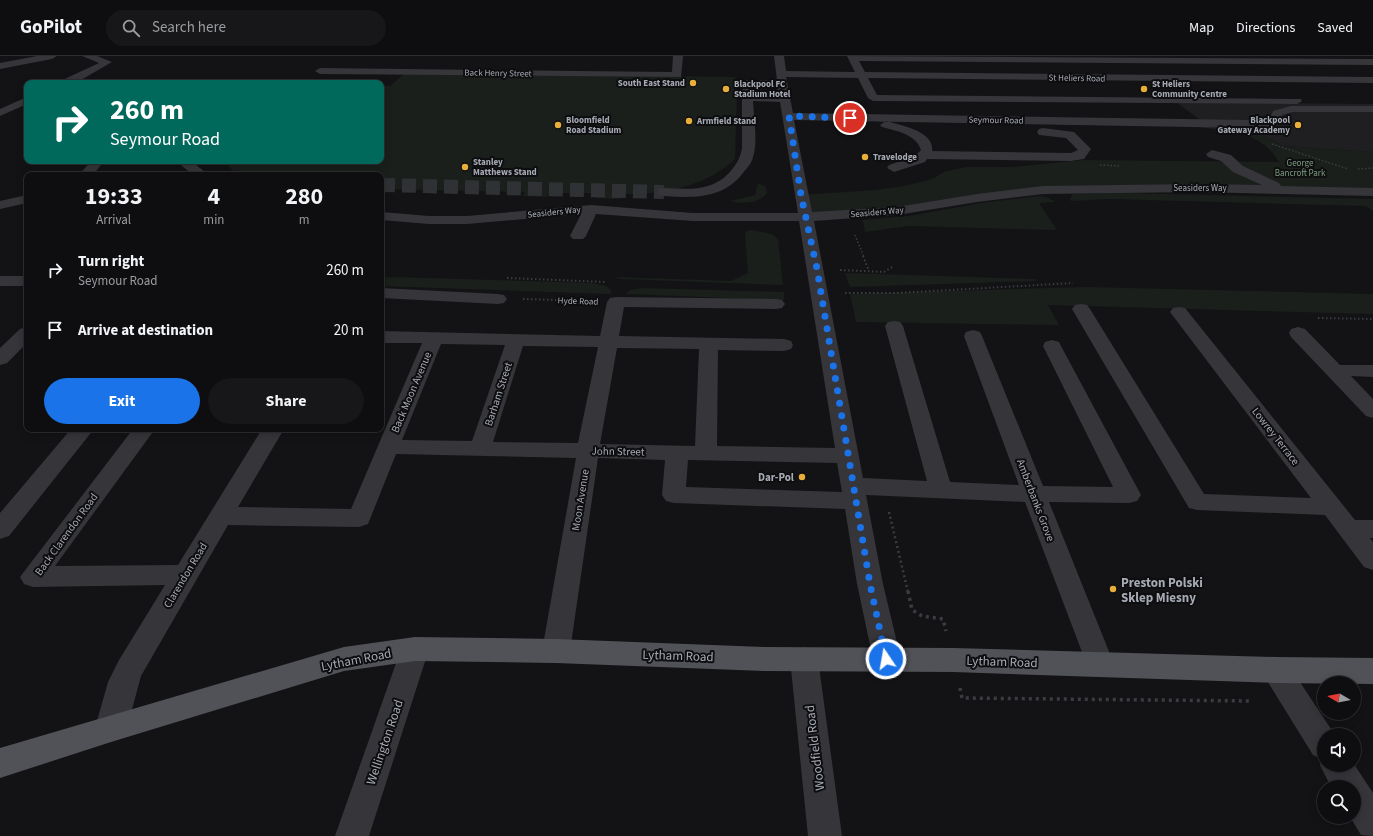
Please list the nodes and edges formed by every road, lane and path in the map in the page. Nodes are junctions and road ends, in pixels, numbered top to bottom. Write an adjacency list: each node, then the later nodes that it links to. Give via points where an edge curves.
1 (52, 56): 11 (street)
2 (87, 56): 15 (street, via 107,62)
3 (678, 56): 8 (street, Back Henry Street, via 676,75 320,71)
4 (779, 56): 14 (street)
5 (1318, 56): 9 (street)
6 (853, 57): 7 (street); 12 (street)
7 (1082, 58): 9 (street); 13 (street)
8 (332, 61)
9 (1329, 62): 10 (street); 16 (street)
10 (1373, 62)
11 (0, 66)
12 (862, 75): 13 (street, St Heliers Road); 14 (street, St Heliers Road); 18 (street)
13 (1106, 78): 16 (street, St Heliers Road); 20 (street)
14 (781, 79): 17 (street, St Heliers Road, via 747,83); 19 (street)
15 (68, 80)
16 (1371, 81)
17 (747, 98): 19 (street); 40 (street, via 746,159 729,182 720,188 703,192)
18 (873, 98): 20 (street); 24 (street)
19 (785, 99): 27 (street)
20 (1132, 100): 21 (street)
21 (1170, 100): 23 (street); 28 (street)
22 (24, 101): 26 (street)
23 (1373, 102)
24 (862, 108): 27 (street, Seymour Road); 28 (street, Seymour Road); 29 (street)
25 (1373, 109): 28 (street, Seymour Road, via 1291,108 1277,113 1274,121 1267,123)
26 (0, 113)
27 (789, 116): 46 (street, via 801,195)
28 (1201, 122)
29 (902, 130): 32 (street, via 922,139 927,150); 32 (street, via 1053,132 1070,135 1084,149 1083,155 1071,156)
30 (1266, 142): 38 (path, via 1284,150 1329,161)
31 (1212, 154): 39 (street, via 1226,158 1238,169)
32 (924, 155): 35 (street, via 913,163)
33 (95, 164): 36 (street)
34 (186, 164): 37 (street)
35 (894, 168)
36 (89, 172)
37 (198, 172)
38 (1353, 172)
39 (1281, 189): 41 (street, Seasiders Way); 46 (street, Seasiders Way, via 1044,190 897,211)
40 (664, 192)
41 (1373, 192)
42 (24, 201): 43 (street)
43 (0, 205)
44 (591, 209): 45 (street, Seasiders Way, via 467,220); 46 (street, Seasiders Way, via 693,217); 48 (street)
45 (384, 216)
46 (807, 217): 92 (street)
47 (853, 232): 52 (path)
48 (578, 236)
49 (839, 262): 51 (path)
50 (894, 266): 52 (path, via 884,272)
51 (840, 270): 52 (path); 53 (path)
52 (869, 271)
53 (842, 275)
54 (506, 278): 59 (path)
55 (0, 281): 56 (street)
56 (24, 281)
57 (1074, 283): 61 (path)
58 (846, 286): 61 (path)
59 (615, 292): 62 (path, Hyde Road); 64 (street); 76 (street, Moon Avenue)
60 (384, 293): 62 (street)
61 (846, 293): 63 (path)
62 (498, 298)
63 (848, 300)
64 (776, 304)
65 (1081, 309): 97 (street, via 1197,502)
66 (1179, 312): 97 (street, Lowrey Terrace)
67 (1318, 318): 68 (path)
68 (1373, 319)
69 (894, 326): 94 (street)
70 (1298, 333): 83 (street)
71 (24, 336): 80 (street)
72 (973, 336): 96 (street, Amberbanks Grove)
73 (384, 337): 74 (street)
74 (434, 337): 75 (street); 87 (street, Back Moon Avenue)
75 (516, 339): 76 (street); 88 (street, Barham Street)
76 (608, 340): 77 (street); 89 (street, Moon Avenue)
77 (709, 344): 78 (street); 91 (street)
78 (784, 345)
79 (1052, 346): 96 (street, via 1129,495)
80 (0, 359)
81 (1345, 370): 82 (street)
82 (1373, 371)
83 (1373, 411)
84 (81, 432): 101 (street)
85 (142, 432): 103 (street, Back Clarendon Road, via 33,577)
86 (271, 432): 98 (street, Clarendon Road)
87 (388, 447): 88 (street, John Street); 98 (street, Back Moon Avenue, via 359,518)
88 (480, 449): 89 (street, John Street)
89 (588, 451): 90 (street, John Street); 106 (street, Moon Avenue)
90 (677, 452): 91 (street, John Street); 95 (street, via 674,495)
91 (706, 452): 92 (street, John Street)
92 (847, 456): 95 (street)
93 (883, 487): 94 (street); 95 (street); 104 (path, via 912,610 922,616)
94 (941, 490): 96 (street)
95 (854, 493): 108 (street)
96 (1033, 494): 109 (street, Amberbanks Grove)
97 (1332, 507): 99 (street, Lowrey Terrace)
98 (221, 516): 103 (street, Clarendon Road)
99 (1349, 528): 100 (street); 102 (street, Lowrey Terrace)
100 (1373, 529)
101 (0, 530)
102 (1373, 560)
103 (185, 575): 114 (street, Clarendon Road, via 129,669)
104 (943, 619)
105 (415, 649): 106 (main road, Lytham Road); 114 (main road, Lytham Road, via 344,659); 119 (street, Wellington Road)
106 (556, 651): 107 (main road, Lytham Road)
107 (804, 659): 108 (main road, Lytham Road); 120 (street, Woodfield Road)
108 (886, 659): 109 (main road, Lytham Road)
109 (1100, 664): 110 (main road, Lytham Road)
110 (1276, 670): 111 (main road, Lytham Road); 115 (street)
111 (1373, 671)
112 (962, 698): 113 (path)
113 (1255, 701)
114 (111, 728): 116 (main road, Lytham Road)
115 (1317, 734)
116 (0, 763)
117 (1361, 804): 118 (street)
118 (1373, 823)
119 (352, 836)
120 (825, 836)

